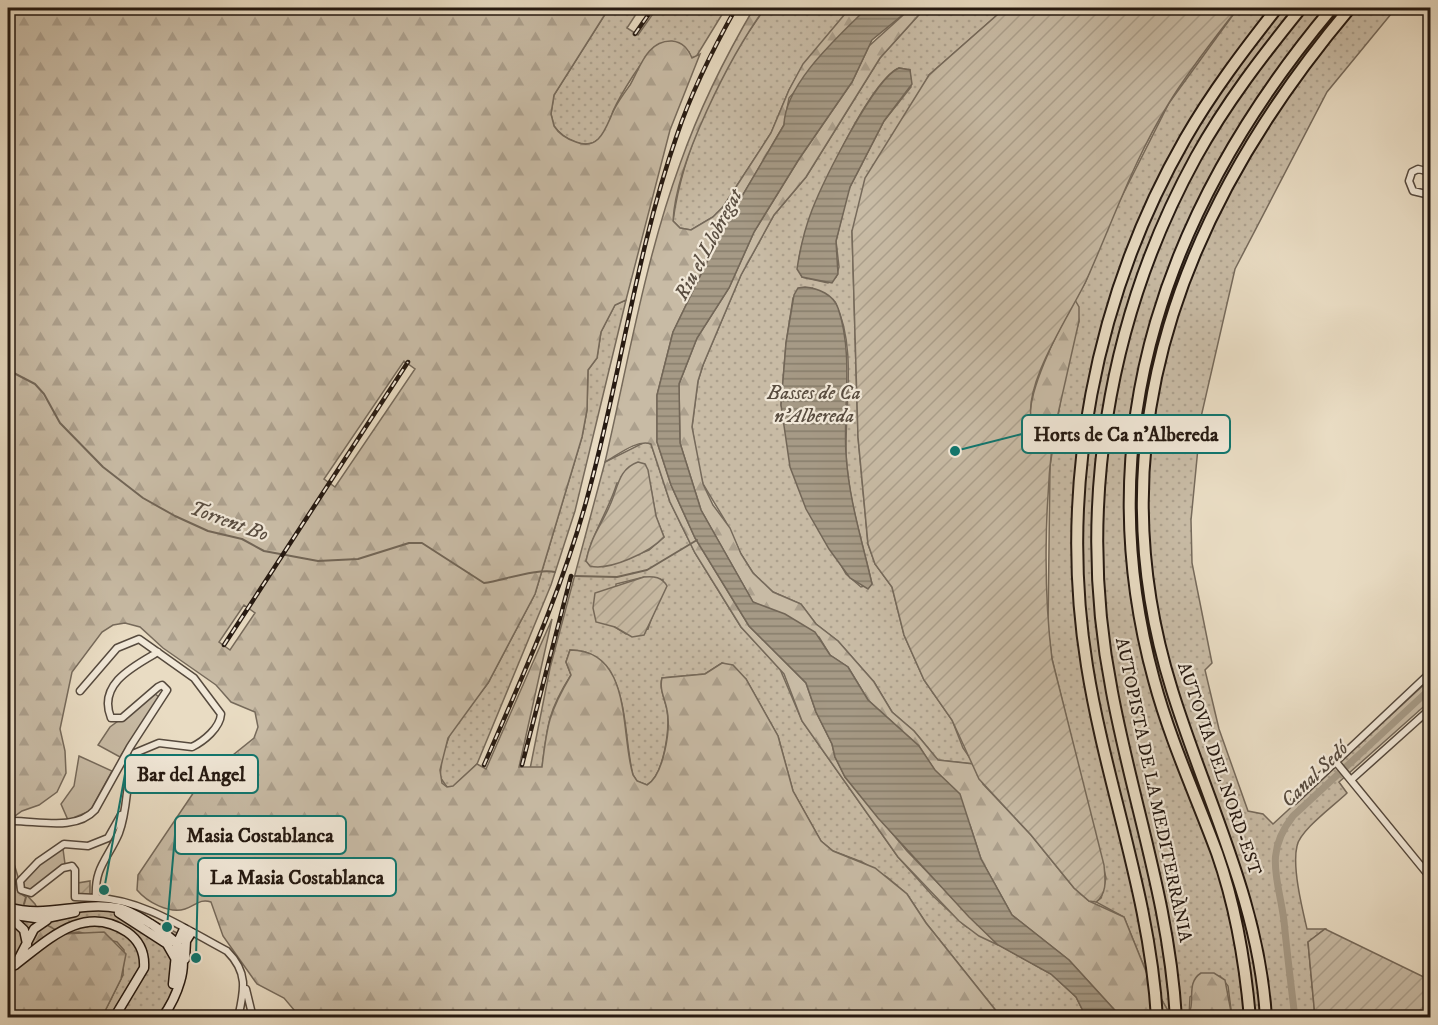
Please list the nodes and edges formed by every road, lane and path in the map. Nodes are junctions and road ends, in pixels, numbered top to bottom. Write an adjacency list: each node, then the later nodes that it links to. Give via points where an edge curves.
1 (1277, 8): 41 (highway, AUTOPISTA DE LA MEDITERRÀNIA, via 1202,111 1146,216 1115,298 1100,354 1081,466 1080,599 1087,666 1132,855 1154,970)
2 (1301, 8): 42 (highway, AUTOPISTA DE LA MEDITERRÀNIA, via 1215,125 1164,221 1123,336 1103,443 1097,532 1103,638 1118,721 1163,907)
3 (1332, 8): 43 (highway, AUTOVIA DEL NORD-EST, via 1265,99 1193,221 1149,345 1131,462 1131,548 1138,612 1166,720 1228,890 1244,958)
4 (1350, 8): 44 (highway, AUTOVIA DEL NORD-EST, via 1252,143 1204,230 1180,288 1163,346 1144,462 1148,586 1159,645 1178,711 1245,896)
5 (1431, 171): 6 (street, via 1418,169 1408,181 1413,191)
6 (1431, 195)
7 (158, 652): 9 (street, via 139,639 124,644); 11 (street, via 120,676 110,693 109,712 116,720 158,687 162,685 167,690); 12 (street, via 202,686 219,710 220,719 209,735 192,747 159,743)
8 (1431, 673): 13 (street)
9 (80, 691)
10 (1431, 709): 14 (street)
11 (130, 747): 12 (street); 17 (street, via 89,816 60,824)
12 (135, 753): 16 (street)
13 (1337, 764): 14 (street); 15 (street)
14 (1351, 777): 18 (street)
15 (1294, 801)
16 (125, 806): 19 (street, via 119,834 96,875); 19 (street, via 108,838 88,846 64,844 20,881 21,890 31,893 70,865 75,870 76,899)
17 (13, 821)
18 (1431, 877)
19 (96, 898): 28 (street, via 131,904)
20 (8, 907): 22 (main road)
21 (108, 907): 24 (main road); 29 (main road); 31 (main road, via 137,916)
22 (17, 910): 24 (main road); 25 (main road)
23 (8, 914): 25 (main road); 27 (main road)
24 (49, 915): 25 (main road); 26 (main road)
25 (30, 919): 26 (main road); 27 (main road)
26 (34, 929): 32 (main road)
27 (24, 930): 32 (main road)
28 (187, 931): 30 (main road); 31 (main road); 36 (street, via 226,951)
29 (155, 935): 31 (main road); 34 (main road, via 172,950)
30 (186, 941): 31 (main road); 34 (main road)
31 (177, 944): 34 (main road, via 182,956)
32 (30, 947): 33 (main road); 37 (main road, via 58,931 90,921 114,925 135,939 142,950 144,968)
33 (15, 965): 35 (street)
34 (179, 965): 38 (main road, via 175,994)
35 (8, 972)
36 (245, 986): 39 (street); 40 (street)
37 (114, 1017)
38 (162, 1017)
39 (238, 1017)
40 (253, 1017)
41 (1158, 1017)
42 (1176, 1017)
43 (1250, 1017)
44 (1266, 1017)

